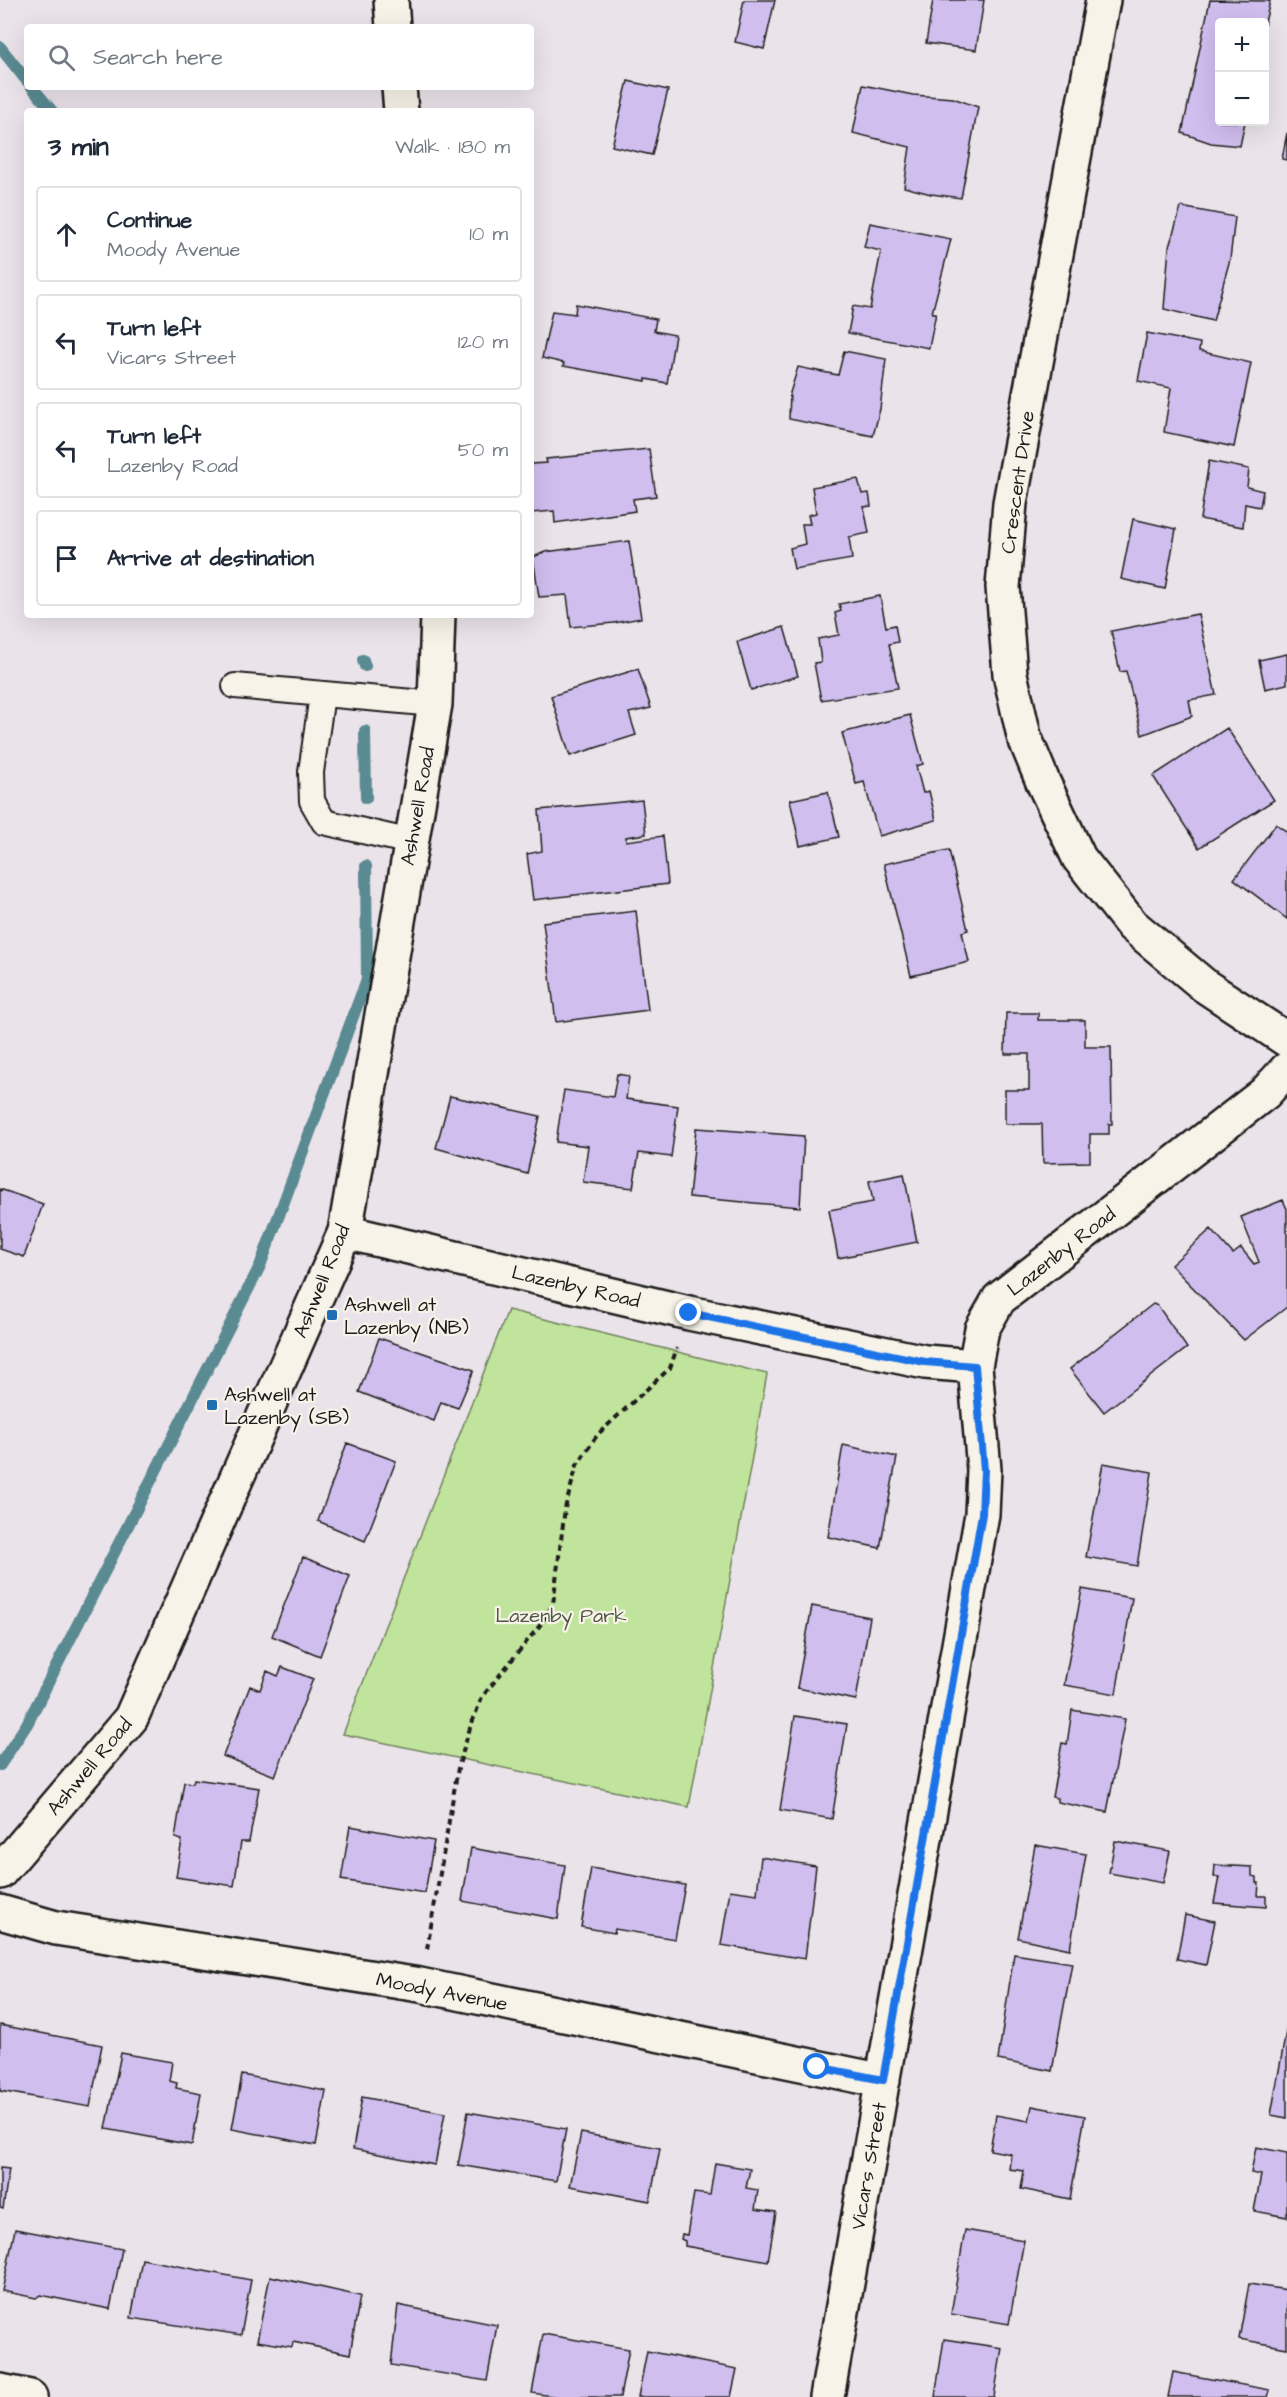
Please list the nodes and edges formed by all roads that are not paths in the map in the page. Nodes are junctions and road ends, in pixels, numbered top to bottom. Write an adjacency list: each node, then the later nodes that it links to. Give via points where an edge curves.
1 (391, 0): 3 (street)
2 (1103, 0): 11 (street, Crescent Drive, via 1010,503 1003,588 1010,674 1024,736 1080,858 1132,925 1204,986)
3 (393, 24)
4 (399, 90): 5 (street)
5 (401, 108)
6 (438, 618): 9 (street, Ashwell Road)
7 (236, 686): 8 (lane)
8 (322, 695): 9 (lane); 10 (lane, via 311,772 312,801 324,822)
9 (435, 704): 10 (street, Ashwell Road)
10 (411, 842): 13 (street, Ashwell Road)
11 (1287, 1040)
12 (1287, 1069): 14 (street, Lazenby Road, via 1265,1093 999,1299 982,1329)
13 (345, 1232): 14 (street, Lazenby Road, via 689,1313 925,1362); 15 (street, Ashwell Road, via 130,1718)
14 (975, 1366): 17 (street, Vicars Street, via 984,1470 982,1514)
15 (0, 1872)
16 (0, 1912): 17 (street, Moody Avenue, via 56,1928 420,1985)
17 (883, 2080): 20 (street, Vicars Street)
18 (0, 2391): 19 (street)
19 (30, 2397)
20 (827, 2397)

